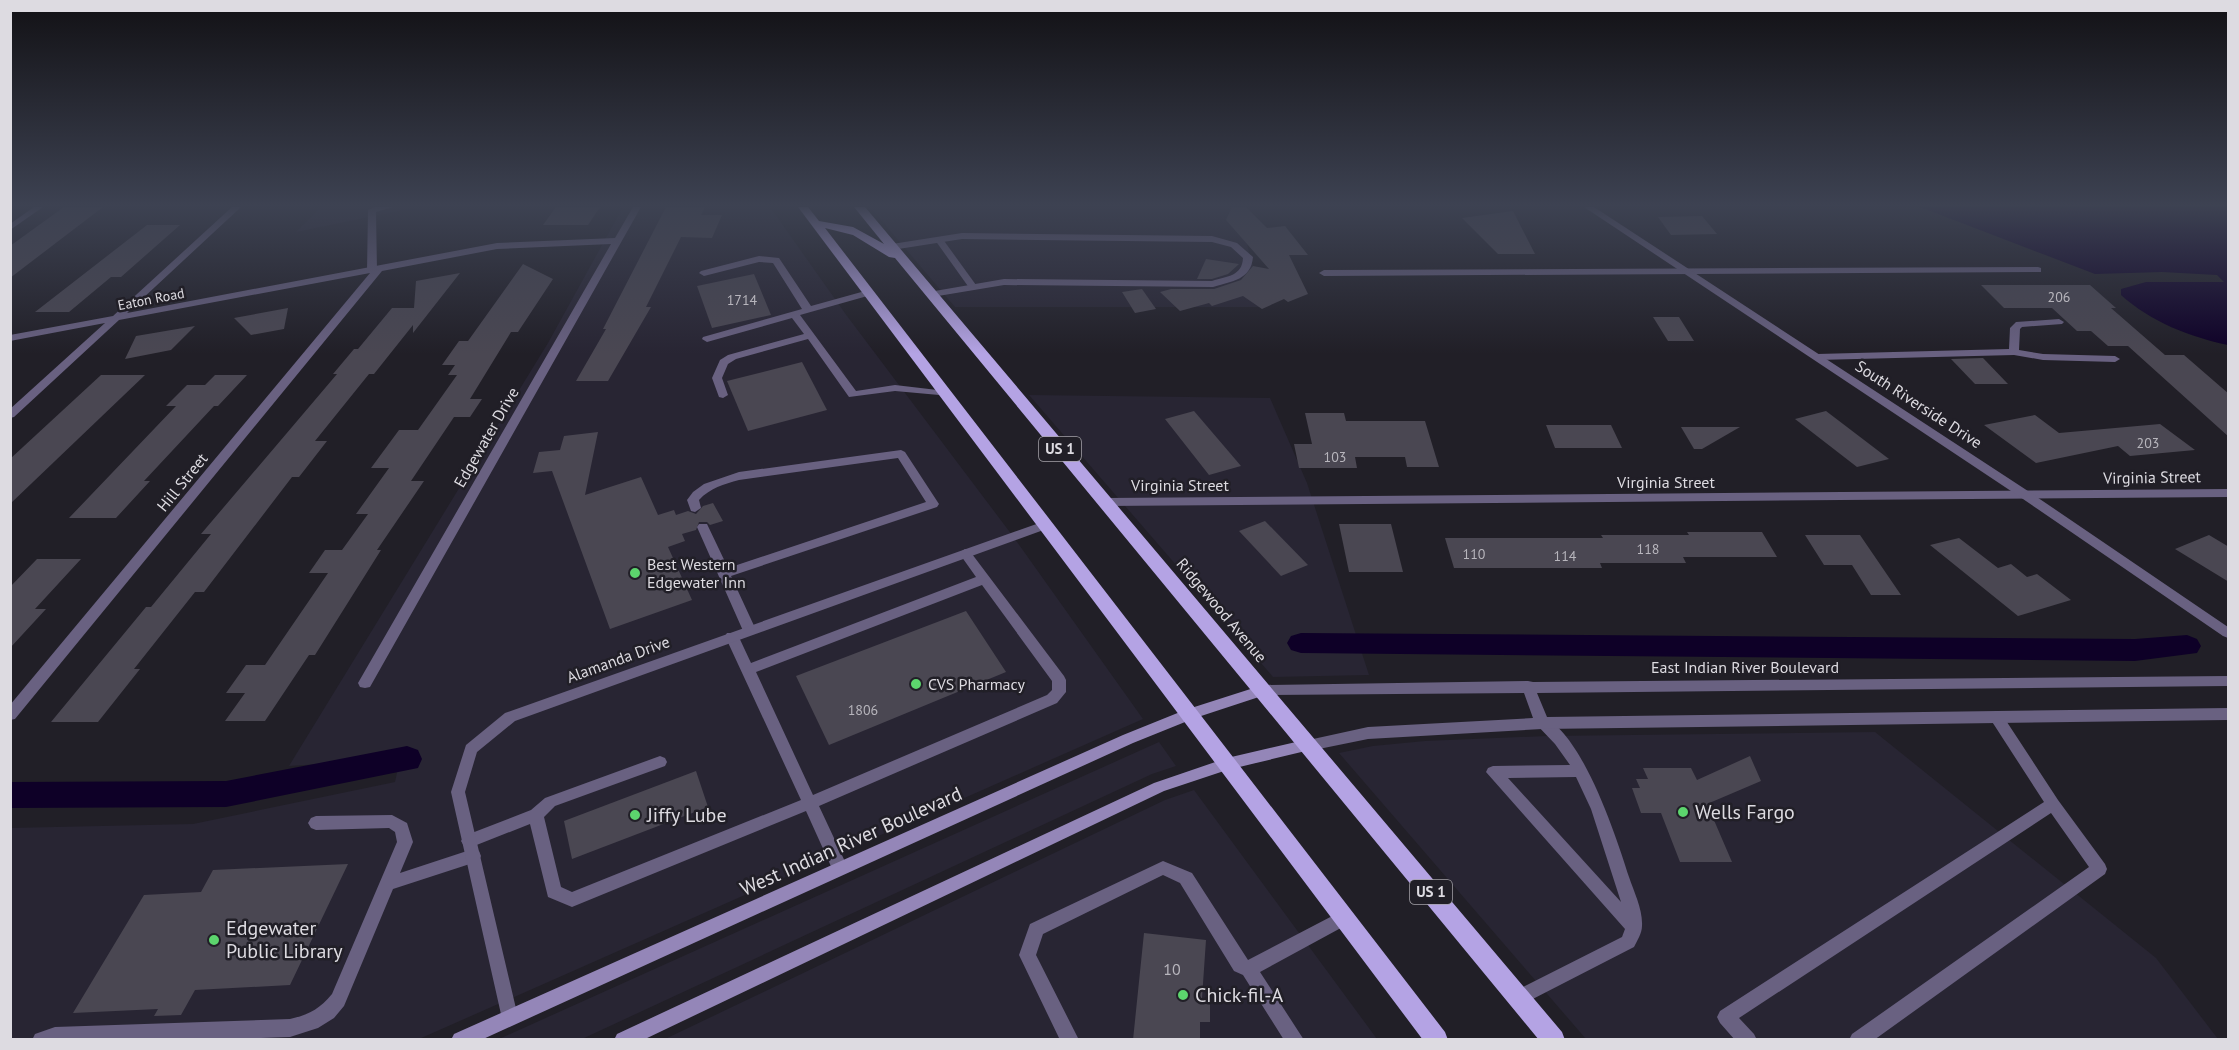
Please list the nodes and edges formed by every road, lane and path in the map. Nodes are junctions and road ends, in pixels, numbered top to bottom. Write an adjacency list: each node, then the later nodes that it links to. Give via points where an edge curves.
1 (183, 256): 22 (street)
2 (374, 256): 12 (street)
3 (446, 256): 12 (street, Eaton Road)
4 (608, 256): 47 (street, Edgewater Drive)
5 (840, 256): 18 (main road)
6 (895, 256): 11 (main road)
7 (900, 256): 11 (main road, Ridgewood Avenue / US 1)
8 (951, 256): 17 (street)
9 (1246, 256): 17 (street, via 1247,268 1240,275 1213,284 1004,282)
10 (1662, 256): 14 (street, South Riverside Drive)
11 (906, 263): 19 (main road, Ridgewood Avenue / US 1)
12 (375, 270): 22 (street, Eaton Road); 52 (street, Hill Street)
13 (2038, 270): 14 (street)
14 (1684, 271): 16 (street); 28 (street, South Riverside Drive)
15 (704, 273): 20 (street, via 759,259 776,260)
16 (1324, 273)
17 (973, 287): 19 (street)
18 (868, 293): 20 (street); 30 (main road)
19 (933, 294): 35 (main road, Ridgewood Avenue / US 1)
20 (808, 310): 21 (street)
21 (794, 314): 24 (street); 26 (street)
22 (113, 320): 25 (street, Eaton Road); 32 (street)
23 (2059, 322): 27 (street, via 2019,324 2015,328)
24 (809, 336): 30 (street, via 853,395 895,388); 31 (street, via 724,362 717,378)
25 (10, 338)
26 (706, 339)
27 (2014, 352): 28 (street); 29 (street)
28 (1817, 357): 34 (street, South Riverside Drive)
29 (2115, 359)
30 (946, 394): 37 (main road)
31 (723, 395)
32 (10, 415)
33 (2229, 492): 34 (street, Virginia Street)
34 (2027, 496): 35 (street, Virginia Street); 43 (street, South Riverside Drive)
35 (1105, 502): 49 (main road, Ridgewood Avenue / US 1)
36 (695, 508): 40 (street, via 693,500 699,491 715,482 901,454 933,504)
37 (1045, 525): 39 (street, Alamanda Drive); 50 (main road)
38 (703, 527): 40 (street)
39 (965, 553): 41 (street); 42 (street, Alamanda Drive)
40 (724, 574): 42 (street)
41 (984, 579): 45 (street); 59 (street, via 1059,680 1059,692 1052,699)
42 (749, 630): 44 (street, Alamanda Drive)
43 (2229, 633)
44 (732, 636): 45 (street); 63 (street, Alamanda Drive, via 510,717 471,749 458,792)
45 (748, 670): 59 (street)
46 (2229, 681): 48 (street, East Indian River Boulevard)
47 (365, 683)
48 (1528, 686): 49 (street, East Indian River Boulevard); 54 (street)
49 (1263, 690): 50 (main road, West Indian River Boulevard); 55 (main road, Ridgewood Avenue / US 1)
50 (1190, 714): 57 (main road); 64 (main road, West Indian River Boulevard)
51 (2229, 714): 53 (street)
52 (10, 715)
53 (1996, 717): 54 (street); 60 (street)
54 (1542, 723): 55 (street, via 1368,733); 58 (street, via 1563,744)
55 (1309, 745): 57 (main road); 69 (main road, Ridgewood Avenue / US 1)
56 (660, 762): 61 (street, via 550,802)
57 (1227, 764): 66 (main road); 73 (main road, via 1159,787)
58 (1579, 771): 67 (street, via 1600,812); 67 (street, via 1493,772)
59 (810, 803): 61 (street, via 572,900 554,892); 64 (street)
60 (2053, 804): 78 (street, via 1726,1017); 79 (street, via 2099,870)
61 (536, 815): 63 (street)
62 (316, 823): 65 (street, via 382,820 402,828 405,842)
63 (471, 849): 65 (street); 70 (street, Alamanda Drive)
64 (840, 868): 70 (main road, West Indian River Boulevard)
65 (387, 884): 71 (street, via 338,1000 329,1013 314,1023 290,1029 55,1036)
66 (1344, 918): 68 (street); 76 (main road)
67 (1634, 927): 69 (street, via 1628,942)
68 (1249, 969): 74 (street, via 1240,964 1186,878 1163,868 1036,928 1027,955); 75 (street)
69 (1519, 998): 77 (main road, Ridgewood Avenue / US 1)
70 (509, 1017): 72 (main road, West Indian River Boulevard)
71 (41, 1040)
72 (460, 1040)
73 (623, 1040)
74 (1070, 1040)
75 (1295, 1040)
76 (1437, 1040)
77 (1554, 1040)
78 (1748, 1040)
79 (1858, 1040)

